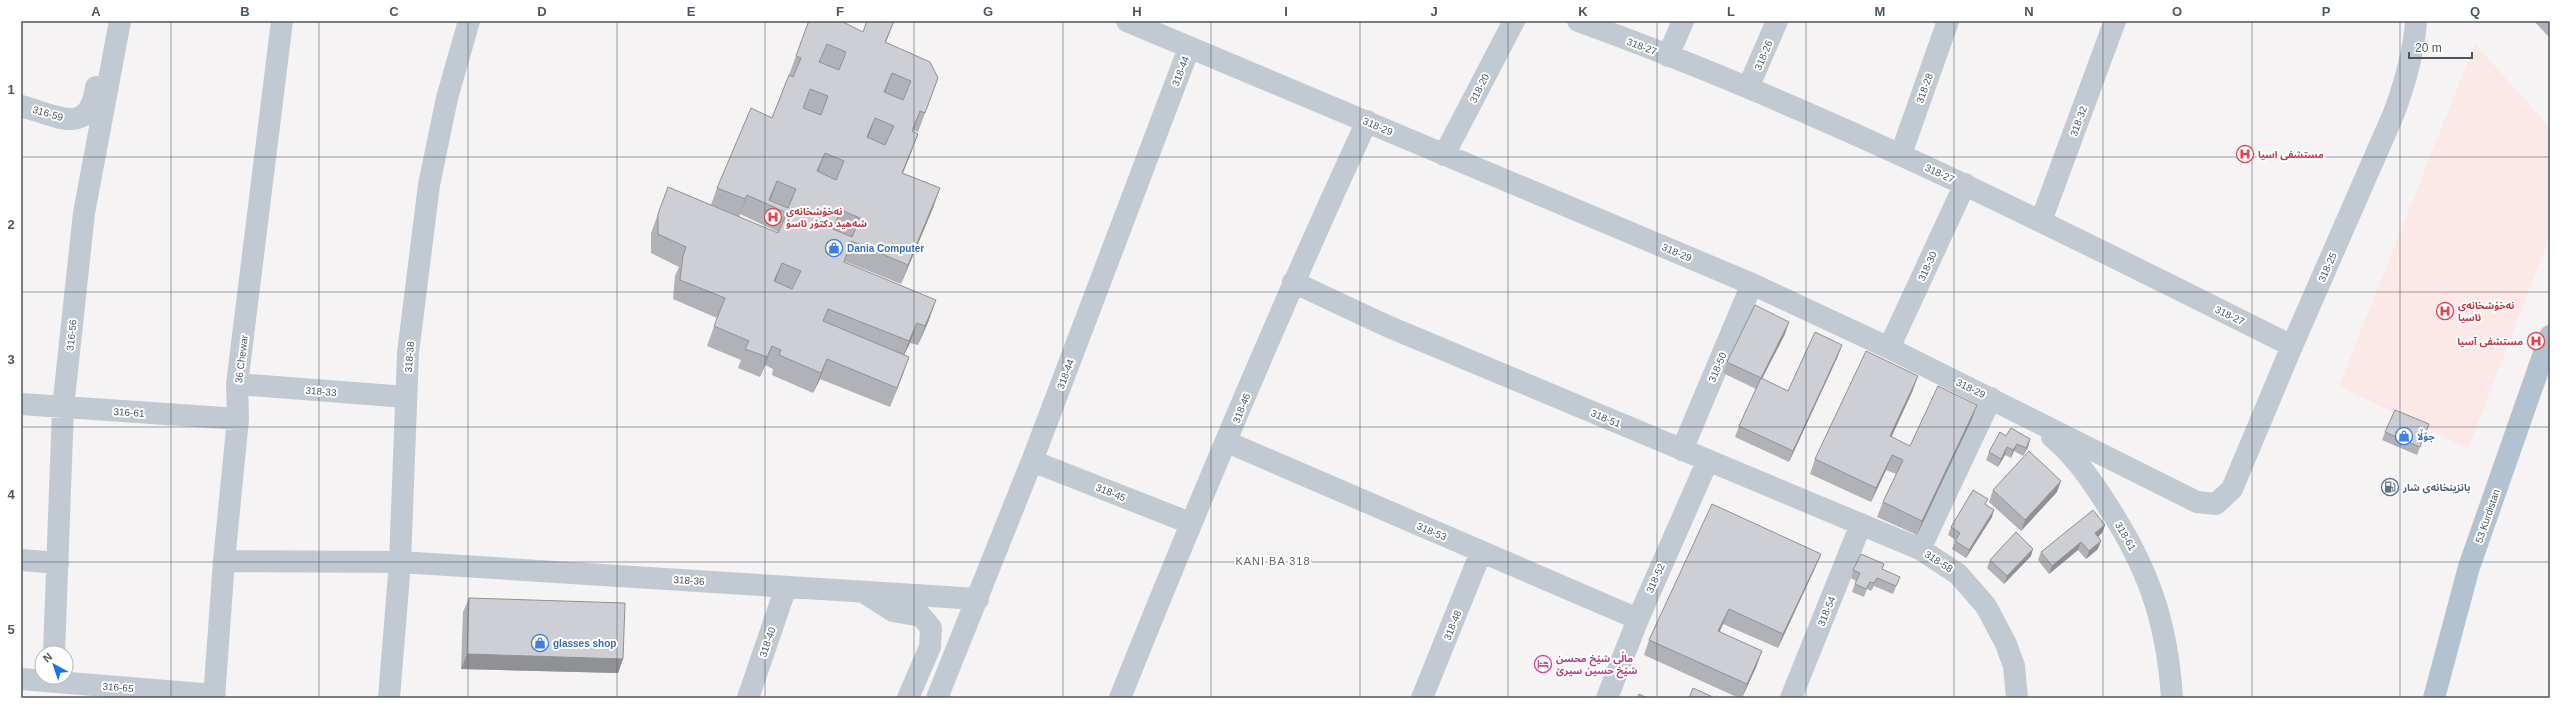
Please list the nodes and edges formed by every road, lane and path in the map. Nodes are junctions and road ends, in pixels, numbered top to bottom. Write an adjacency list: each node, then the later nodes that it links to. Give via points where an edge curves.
1 (105, 21): 16 (street, 316-59, via 92,107 86,115 74,120)
2 (120, 21): 31 (street, 316-56, via 84,213)
3 (469, 21): 28 (street, 318-38, via 447,98 429,185 408,353)
4 (1127, 21): 13 (street, 318-29)
5 (1514, 21): 19 (street, 318-20)
6 (1683, 21): 14 (street)
7 (1777, 21): 15 (street, 318-26)
8 (1948, 21): 18 (street, 318-28)
9 (2115, 21): 21 (street, 318-32)
10 (2416, 21): 25 (street, 318-25, via 2409,66 2394,113)
11 (278, 22): 27 (street, 36 Chewar)
12 (1581, 22): 14 (street, 318-27)
13 (1189, 48): 17 (street, 318-29); 37 (street, 318-44)
14 (1668, 56): 15 (street, 318-27)
15 (1748, 88): 18 (street, 318-27)
16 (21, 106)
17 (1366, 121): 19 (street, 318-29); 22 (street, 318-46)
18 (1901, 154): 20 (street, 318-27)
19 (1444, 155): 23 (street, 318-29)
20 (1964, 184): 21 (street, 318-27); 26 (street, 318-30)
21 (2041, 221): 25 (street, 318-27)
22 (1293, 282): 34 (street, 318-46); 35 (street, 318-51, via 1387,326)
23 (1752, 284): 26 (street, 318-29); 35 (street, 318-50)
24 (2550, 336): 66 (main road, 53 Kurdistan, via 2469,567)
25 (2292, 346): 38 (street, 318-25, via 2232,489)
26 (1889, 348): 29 (street, 318-29)
27 (237, 384): 28 (street, 318-33); 33 (street, 36 Chewar)
28 (406, 397): 45 (street, 318-38)
29 (1991, 398): 32 (street, 318-29); 41 (street, 318-58)
30 (21, 404): 31 (street, 316-61)
31 (63, 408): 33 (street, 316-61); 46 (street, 316-56)
32 (2015, 410): 38 (street, 318-29, via 2197,502); 65 (street, 318-61, via 2068,450 2114,515 2140,561 2158,606)
33 (238, 420): 44 (street, 36 Chewar)
34 (1227, 442): 39 (street, 318-46); 42 (street, 318-53)
35 (1682, 450): 36 (street, 318-51)
36 (1708, 460): 40 (street, 318-51); 50 (street, 318-52)
37 (1032, 461): 39 (street, 318-45); 49 (street, 318-44)
38 (2216, 504)
39 (1190, 523): 60 (street, 318-46)
40 (1861, 524): 41 (street, 318-51); 63 (street, 318-54)
41 (1920, 549): 64 (street, 318-58, via 1958,574 1986,606 2006,644 2014,666)
42 (1481, 552): 50 (street, 318-53); 61 (street, 318-48)
43 (21, 560): 46 (street)
44 (224, 561): 45 (street, 318-36); 55 (street, 36 Chewar)
45 (400, 562): 47 (street, 318-36); 56 (street, 318-38)
46 (58, 563): 51 (street, 316-56)
47 (786, 587): 48 (street, 318-36); 57 (street, 318-40)
48 (862, 591): 49 (street, 318-36); 58 (street, via 893,611 921,616 931,628 930,647)
49 (978, 599): 59 (street, 318-44)
50 (1638, 619): 62 (street, 318-52)
51 (54, 645)
52 (21, 679): 53 (street, 316-65)
53 (34, 679)
54 (74, 681): 55 (street, 316-65)
55 (215, 697)
56 (389, 698)
57 (748, 698)
58 (908, 698)
59 (936, 698)
60 (1120, 698)
61 (1422, 698)
62 (1607, 698)
63 (1791, 698)
64 (2017, 698)
65 (2172, 698)
66 (2434, 698)

